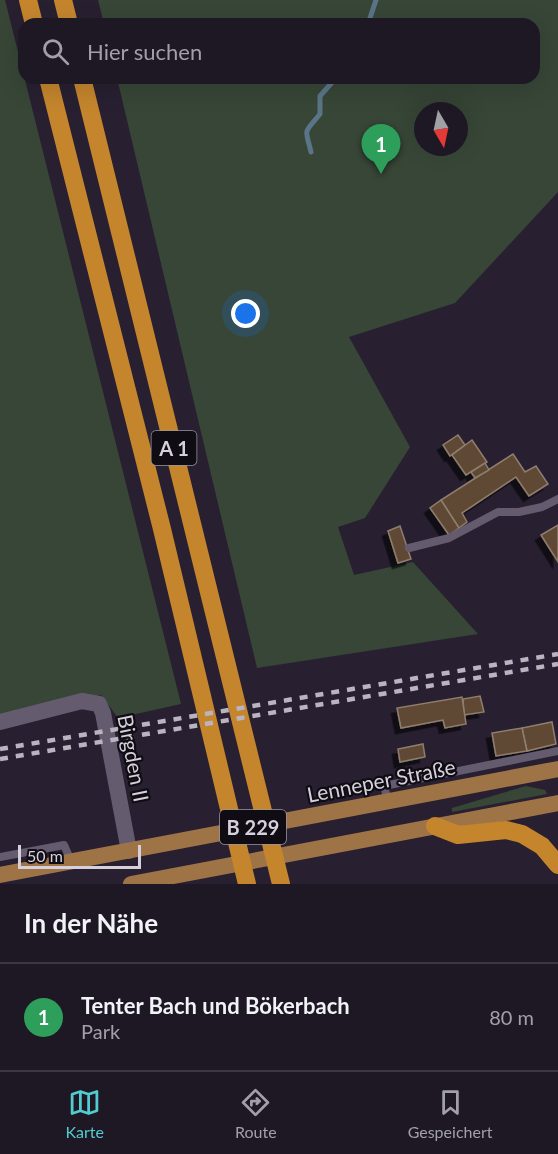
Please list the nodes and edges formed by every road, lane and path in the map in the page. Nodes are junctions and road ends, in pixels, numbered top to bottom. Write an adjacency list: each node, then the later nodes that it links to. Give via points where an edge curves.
1 (28, 0): 3 (highway)
2 (63, 0): 4 (highway)
3 (32, 18)
4 (68, 18)
5 (50, 84): 21 (highway, A 1)
6 (83, 84): 22 (highway, A 1)
7 (558, 500): 8 (lane, via 519,512 498,512 449,538)
8 (409, 548)
9 (0, 722): 15 (street, Birgden II, via 82,701 99,704)
10 (558, 751): 12 (lane, via 384,786)
11 (558, 769): 12 (main road, Lenneper Straße / B 229)
12 (388, 801): 15 (main road, Lenneper Straße / B 229)
13 (558, 803): 14 (main road, B 229)
14 (435, 826): 18 (highway, via 458,835 506,830 522,834 542,846); 20 (main road, B 229)
15 (129, 850): 17 (main road, Lenneper Straße / B 229)
16 (0, 857): 17 (lane, via 64,845)
17 (71, 861): 19 (main road, Lenneper Straße / B 229)
18 (558, 865)
19 (0, 875)
20 (131, 884)
21 (247, 884)
22 (281, 884)

